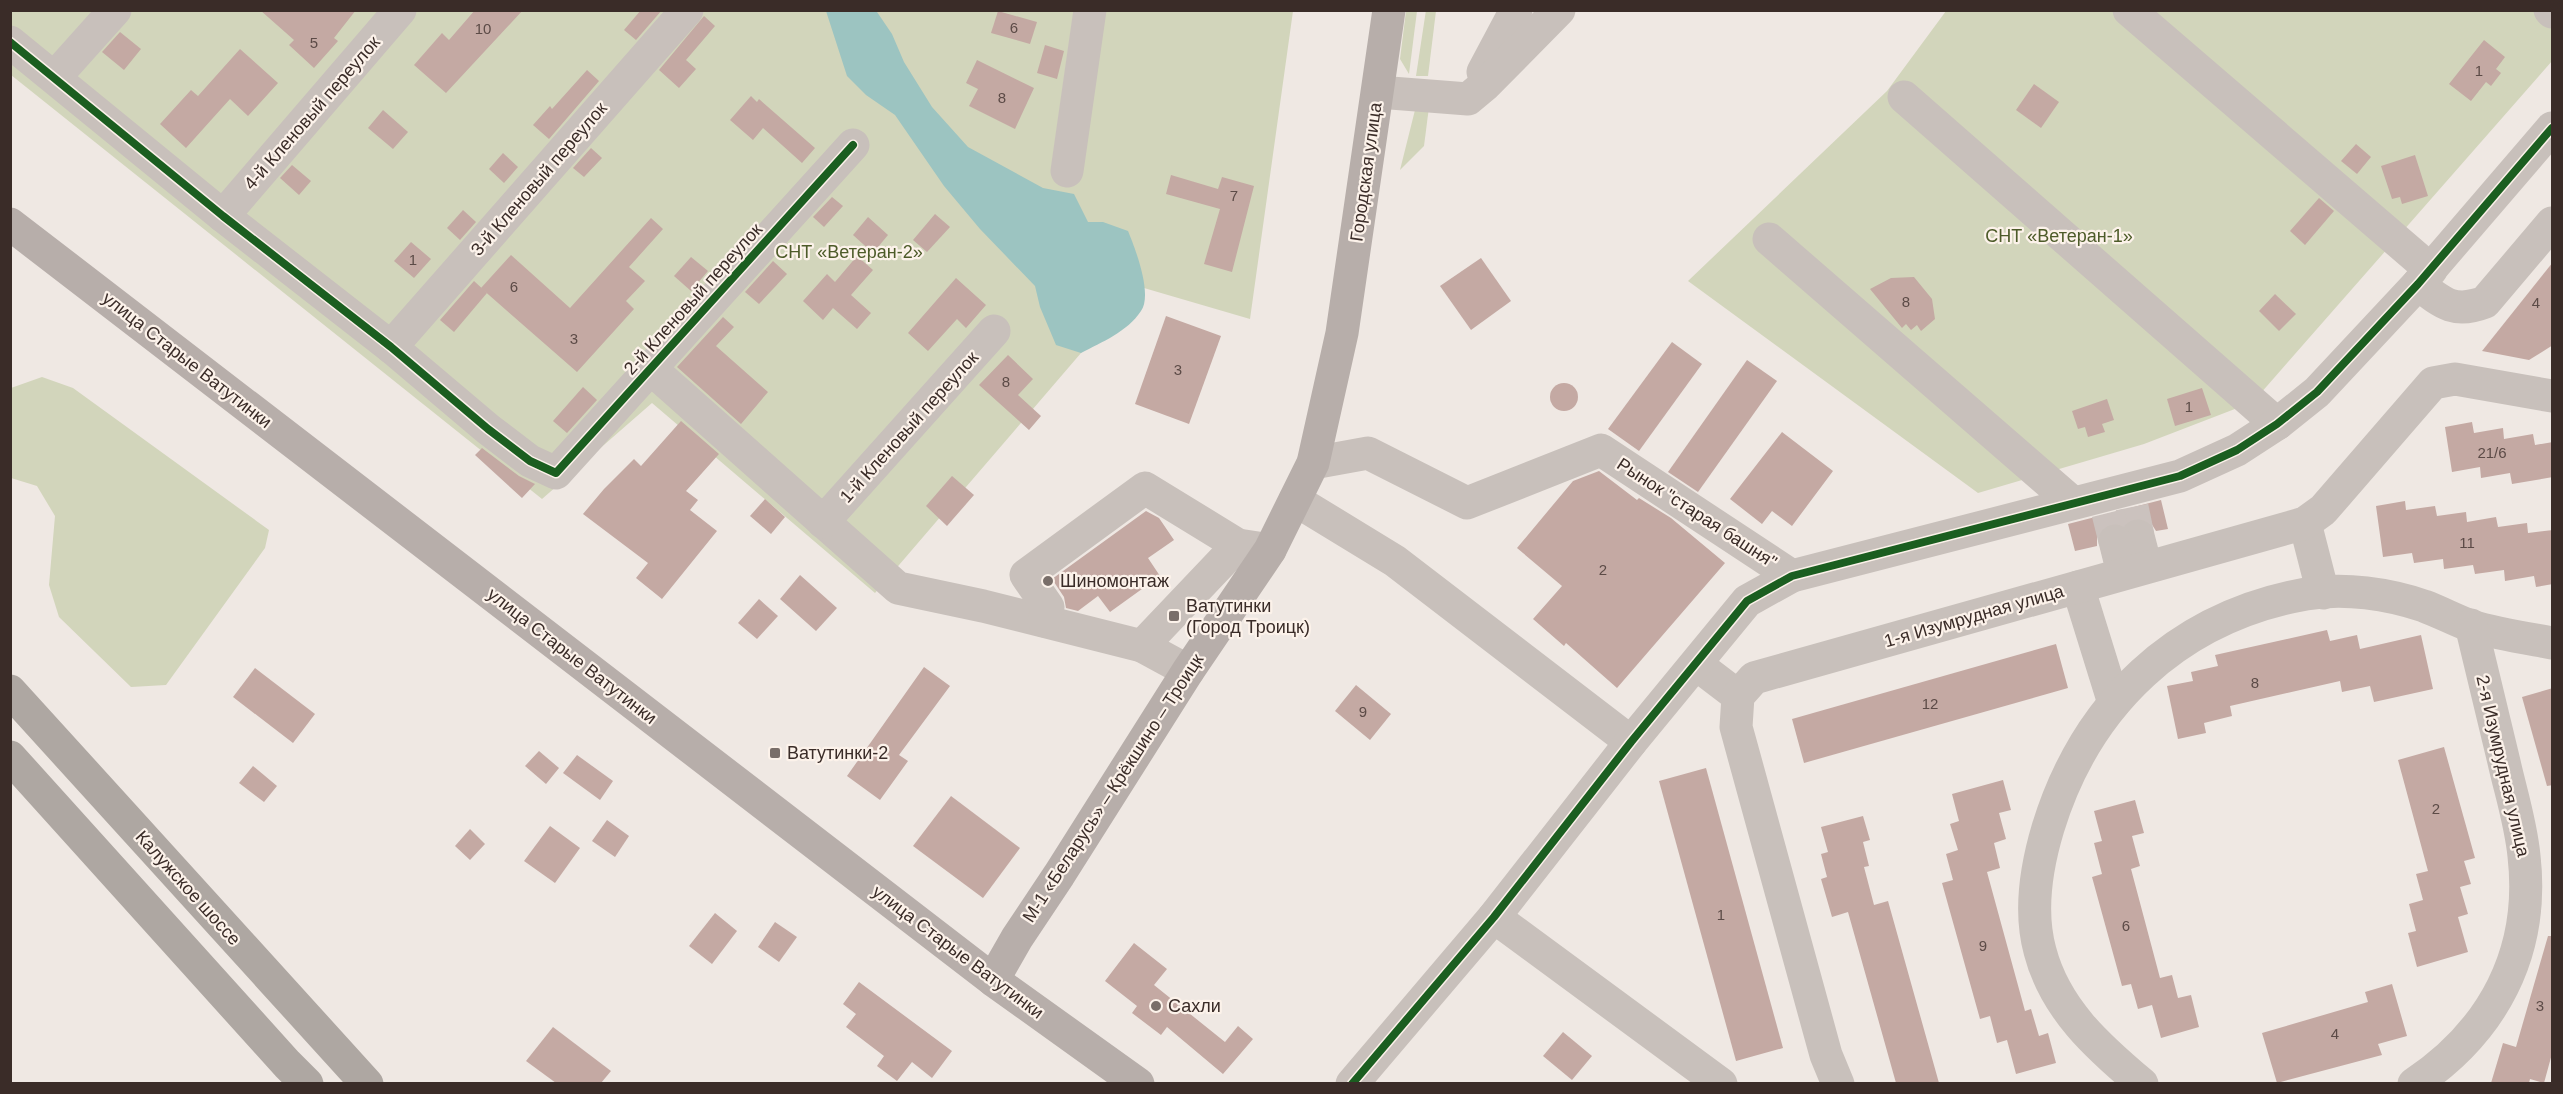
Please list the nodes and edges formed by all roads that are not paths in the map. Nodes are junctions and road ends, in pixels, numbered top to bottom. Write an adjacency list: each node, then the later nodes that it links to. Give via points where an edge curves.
1 (115, 10): 10 (street)
2 (400, 10): 17 (street, 4-й Кленовый переулок)
3 (687, 10): 24 (street, 3-й Кленовый переулок)
4 (1090, 10): 16 (street)
5 (1389, 10): 11 (main road, Городская улица)
6 (1516, 10): 13 (street)
7 (1559, 10): 13 (street)
8 (2129, 10): 21 (street)
9 (10, 42): 10 (street)
10 (55, 77): 17 (street)
11 (1378, 92): 13 (street); 23 (main road, Городская улица)
12 (1904, 97): 27 (street)
13 (1468, 99)
14 (2553, 128): 21 (street)
15 (853, 145): 25 (street, 2-й Кленовый переулок)
16 (1067, 171)
17 (224, 216): 24 (street)
18 (2553, 223): 21 (street, via 2485,302 2469,308 2440,302)
19 (10, 224): 52 (main road, улица Старые Ватутинки)
20 (1769, 239): 32 (street)
21 (2424, 277): 27 (street, via 2317,392)
22 (994, 331): 30 (street, 1-й Кленовый переулок)
23 (1342, 333): 28 (main road, М-1 «Беларусь» – Крёкшино – Троицк)
24 (392, 347): 25 (street, 2-й Кленовый переулок, via 488,429 530,461 556,473)
25 (650, 368): 30 (street)
26 (2553, 396): 31 (street, 1-я Изумрудная улица, via 2455,379 2433,383 2323,510)
27 (2277, 424): 32 (street, via 2237,450 2180,476)
28 (1313, 463): 29 (main road, М-1 «Беларусь» – Крёкшино – Троицк); 35 (street, Рынок "старая башня", via 1368,453 1467,503 1601,450)
29 (1295, 500): 34 (main road, М-1 «Беларусь» – Крёкшино – Троицк); 47 (street, via 1395,561)
30 (824, 522): 38 (street, via 898,588)
31 (2306, 523): 32 (street, 1-я Изумрудная улица); 37 (street)
32 (2119, 525): 35 (street); 36 (street, 1-я Изумрудная улица)
33 (1238, 545): 34 (street); 38 (street, via 1145,488 1026,575 1048,607); 41 (street)
34 (1270, 550): 43 (main road, М-1 «Беларусь» – Крёкшино – Троицк)
35 (1792, 576): 42 (street, via 1747,601)
36 (2078, 587): 45 (street, 1-я Изумрудная улица, via 1754,678); 46 (street)
37 (2323, 593): 39 (street, via 2383,595); 46 (street, via 2267,602 2182,641 2134,679)
38 (1044, 621): 41 (street)
39 (2471, 625): 40 (street); 60 (street, 2-я Изумрудная улица, via 2524,855 2524,915 2503,988 2482,1022 2463,1045)
40 (2553, 643)
41 (1142, 646): 43 (street)
42 (1696, 664): 45 (street); 47 (street)
43 (1188, 671): 52 (main road, М-1 «Беларусь» – Крёкшино – Троицк)
44 (10, 692): 54 (highway, Калужское шоссе)
45 (1738, 696): 58 (street, via 1736,727 1826,1055)
46 (2114, 703): 59 (street, via 2073,762 2055,807 2038,860 2034,914 2040,951 2079,1026)
47 (1631, 742): 51 (street)
48 (10, 757): 50 (highway)
49 (10, 765): 50 (main road)
50 (50, 802): 53 (highway)
51 (1494, 916): 56 (street); 57 (street)
52 (993, 980): 55 (main road, улица Старые Ватутинки)
53 (307, 1083)
54 (367, 1083)
55 (1137, 1083)
56 (1352, 1083)
57 (1721, 1083)
58 (1838, 1083)
59 (2142, 1083)
60 (2414, 1083)

